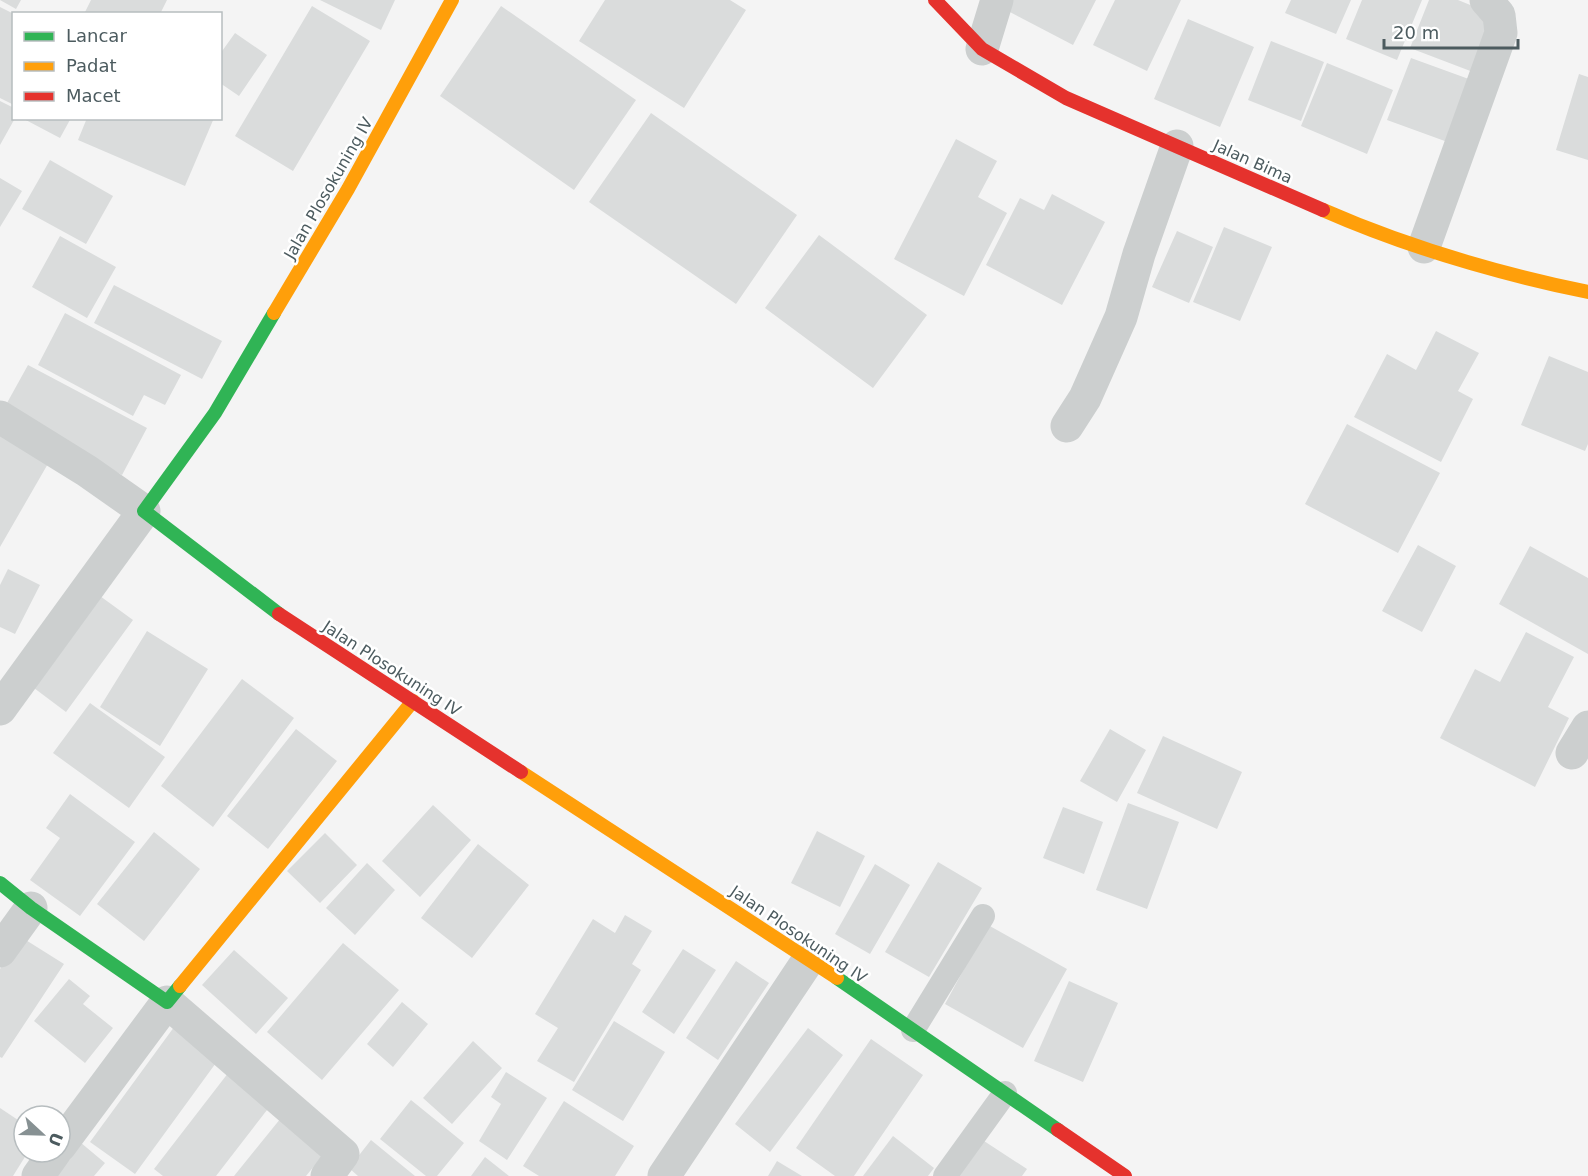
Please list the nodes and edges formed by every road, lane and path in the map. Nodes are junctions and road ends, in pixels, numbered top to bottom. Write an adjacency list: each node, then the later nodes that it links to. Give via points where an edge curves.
1 (452, 0): 11 (street, Jalan Plosokuning IV, via 348,189 227,393)
2 (935, 0): 5 (street, Jalan Bima)
3 (997, 0): 5 (street)
4 (1486, 0): 7 (street, via 1499,15 1501,33)
5 (982, 49): 6 (street, Jalan Bima, via 1066,98)
6 (1177, 146): 7 (street, Jalan Bima, via 1340,217); 10 (street, via 1121,317 1086,398)
7 (1424, 247): 8 (street, Jalan Bima, via 1536,281)
8 (1588, 292)
9 (0, 417): 11 (street)
10 (1067, 426)
11 (144, 511): 12 (street, Jalan Plosokuning IV, via 285,618); 13 (street)
12 (413, 701): 18 (street, Jalan Plosokuning IV); 19 (street)
13 (0, 709)
14 (0, 883): 15 (street)
15 (31, 908): 17 (street); 19 (street)
16 (983, 916): 20 (lane)
17 (0, 951)
18 (809, 959): 20 (street, Jalan Plosokuning IV); 24 (street)
19 (167, 1002): 22 (street); 23 (street, via 343,1154)
20 (913, 1030): 21 (street, Jalan Plosokuning IV)
21 (1005, 1093): 25 (lane); 26 (street, Jalan Plosokuning IV)
22 (72, 1130)
23 (327, 1176)
24 (664, 1176)
25 (945, 1176)
26 (1125, 1176)

